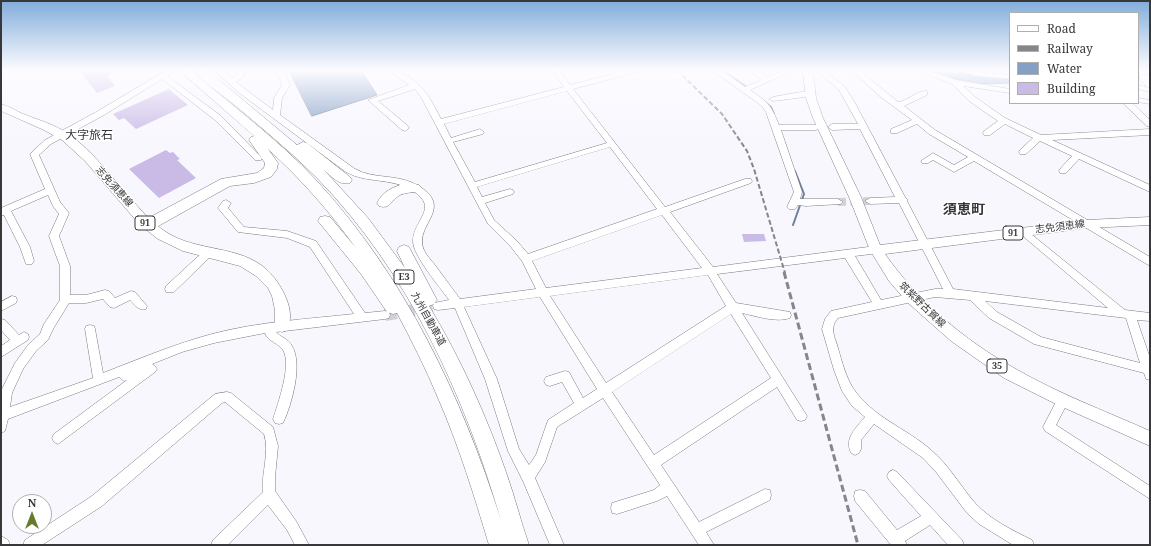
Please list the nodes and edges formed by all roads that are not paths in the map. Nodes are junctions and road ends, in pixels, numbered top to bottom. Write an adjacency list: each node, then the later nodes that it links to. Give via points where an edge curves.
1 (130, 95): 40 (street)
2 (188, 95): 47 (street, via 218,118)
3 (209, 95): 69 (highway, via 254,139 272,163 272,167 262,176 222,184)
4 (220, 95): 118 (highway, 九州自動車道 / E3, via 311,182 369,252 424,346)
5 (229, 95): 20 (highway, 九州自動車道 / E3)
6 (249, 95): 26 (street)
7 (280, 95): 26 (street)
8 (385, 95): 34 (street, via 372,100)
9 (425, 95): 29 (street)
10 (540, 95): 29 (street)
11 (574, 95): 43 (street)
12 (752, 95): 35 (street, via 767,108)
13 (793, 95): 19 (street)
14 (810, 95): 72 (main road, 筑紫野古賀線 / 35)
15 (847, 95): 31 (street)
16 (885, 95): 24 (street)
17 (919, 95): 24 (street, via 904,104)
18 (968, 95): 28 (street)
19 (773, 99)
20 (236, 100): 50 (highway, via 283,130); 114 (highway, 九州自動車道 / E3, via 322,176 382,245 414,293 441,341)
21 (1139, 100): 22 (street)
22 (1150, 102)
23 (1128, 104): 30 (street)
24 (896, 105): 27 (street)
25 (1, 107): 40 (main road, 志免須恵線 / 91)
26 (276, 116): 51 (street, via 355,173)
27 (917, 121): 36 (street); 46 (street)
28 (1004, 121): 39 (street); 41 (street)
29 (440, 122): 42 (street)
30 (1150, 124)
31 (864, 126): 33 (street); 59 (street)
32 (816, 127): 35 (street)
33 (832, 127)
34 (405, 128)
35 (775, 128): 62 (street, via 798,192 794,204)
36 (894, 131)
37 (480, 132): 42 (street)
38 (1150, 132): 41 (street)
39 (987, 133)
40 (62, 134): 57 (street, via 34,154); 69 (main road, 志免須恵線 / 91, via 89,159)
41 (1038, 138): 44 (street); 45 (street)
42 (449, 141): 54 (street)
43 (612, 144): 54 (street); 65 (street)
44 (1023, 152)
45 (1077, 156): 49 (street); 55 (street)
46 (974, 157): 48 (street, via 954,169 933,156); 68 (street)
47 (258, 158)
48 (925, 161)
49 (1064, 171)
50 (346, 180)
51 (399, 181): 56 (street); 56 (highway, via 398,187 385,193 382,198 405,188)
52 (748, 181): 65 (street)
53 (269, 184): 69 (highway, via 260,181 228,184)
54 (472, 186): 60 (street)
55 (1148, 187)
56 (414, 188): 87 (street, via 426,197 430,206 416,242 419,252)
57 (51, 190): 64 (street); 85 (street, via 56,204 64,213 54,236 65,266)
58 (510, 192): 60 (street)
59 (903, 200): 61 (street); 71 (street)
60 (480, 201): 76 (street, via 491,222)
61 (870, 201)
62 (838, 202)
63 (226, 203): 96 (street, via 223,208 241,230 274,231 313,244)
64 (3, 211): 77 (street, via 25,246)
65 (662, 211): 76 (street); 79 (street)
66 (325, 221): 118 (highway, via 366,270 418,348)
67 (1150, 221): 68 (main road, 志免須恵線 / 91)
68 (1087, 224): 70 (main road, 志免須恵線 / 91); 78 (street)
69 (148, 225): 74 (main road, 志免須恵線 / 91, via 175,244)
70 (1023, 232): 71 (main road, 志免須恵線 / 91); 93 (street)
71 (926, 245): 72 (main road, 志免須恵線 / 91); 82 (street)
72 (876, 250): 75 (street); 84 (main road, 筑紫野古賀線 / 35)
73 (404, 251): 114 (highway, via 452,347)
74 (208, 253): 80 (street); 99 (main road, 志免須恵線 / 91, via 251,265 266,277 279,293 282,304)
75 (848, 254): 79 (street); 88 (street)
76 (526, 259): 81 (street)
77 (29, 261)
78 (1150, 262)
79 (710, 271): 81 (street); 92 (street)
80 (170, 289)
81 (543, 293): 87 (street); 107 (street)
82 (950, 293): 83 (street); 84 (street)
83 (973, 296): 93 (street); 102 (street, via 993,315 1038,341)
84 (912, 298): 88 (street); 108 (main road, 筑紫野古賀線 / 35, via 978,353 1009,373)
85 (65, 299): 89 (street, via 86,299 105,294 114,304 131,295); 113 (street, via 44,337 19,366 6,393)
86 (12, 300): 91 (street)
87 (458, 304): 90 (street); 121 (street, via 491,379 514,451)
88 (879, 305): 111 (street, via 835,314 828,320 827,331 848,391 858,404)
89 (142, 306)
90 (438, 306)
91 (1, 307)
92 (733, 307): 95 (street); 105 (street); 107 (street)
93 (1126, 314): 97 (street); 102 (street)
94 (385, 315): 96 (street)
95 (786, 315)
96 (362, 317): 99 (street)
97 (1150, 317)
98 (1, 323): 101 (street, via 21,339)
99 (276, 327): 103 (street, via 214,338); 112 (street, via 271,335 288,347 291,357 291,370)
100 (90, 329): 104 (street)
101 (1, 352)
102 (1150, 372)
103 (113, 374): 104 (street); 115 (street, via 120,377 151,369)
104 (99, 380): 113 (street)
105 (778, 380): 110 (street); 119 (street)
106 (550, 381): 109 (street, via 565,376)
107 (604, 390): 109 (street); 119 (street)
108 (1064, 400): 116 (main road, 筑紫野古賀線 / 35); 123 (street, via 1049,427)
109 (581, 405): 121 (street, via 552,424 542,458)
110 (800, 416)
111 (873, 416): 117 (street, via 855,438); 139 (street, via 927,455 977,514 994,528)
112 (280, 419)
113 (2, 420)
114 (477, 420): 135 (highway, 九州自動車道 / E3, via 498,475)
115 (58, 438)
116 (1150, 439)
117 (855, 449)
118 (469, 450): 134 (highway, 九州自動車道 / E3)
119 (653, 464): 122 (street)
120 (893, 476): 128 (street)
121 (528, 477): 136 (street)
122 (669, 487): 127 (street); 129 (street)
123 (1150, 493)
124 (270, 494): 131 (street, via 273,448 269,431 227,397 219,398 97,500); 132 (street); 133 (street)
125 (765, 495): 129 (street)
126 (860, 496): 130 (street)
127 (617, 508)
128 (931, 517): 130 (street); 138 (street)
129 (697, 530): 137 (street)
130 (898, 542)
131 (30, 545)
132 (218, 545)
133 (302, 545)
134 (499, 545)
135 (519, 545)
136 (557, 545)
137 (707, 545)
138 (957, 545)
139 (1027, 545)

